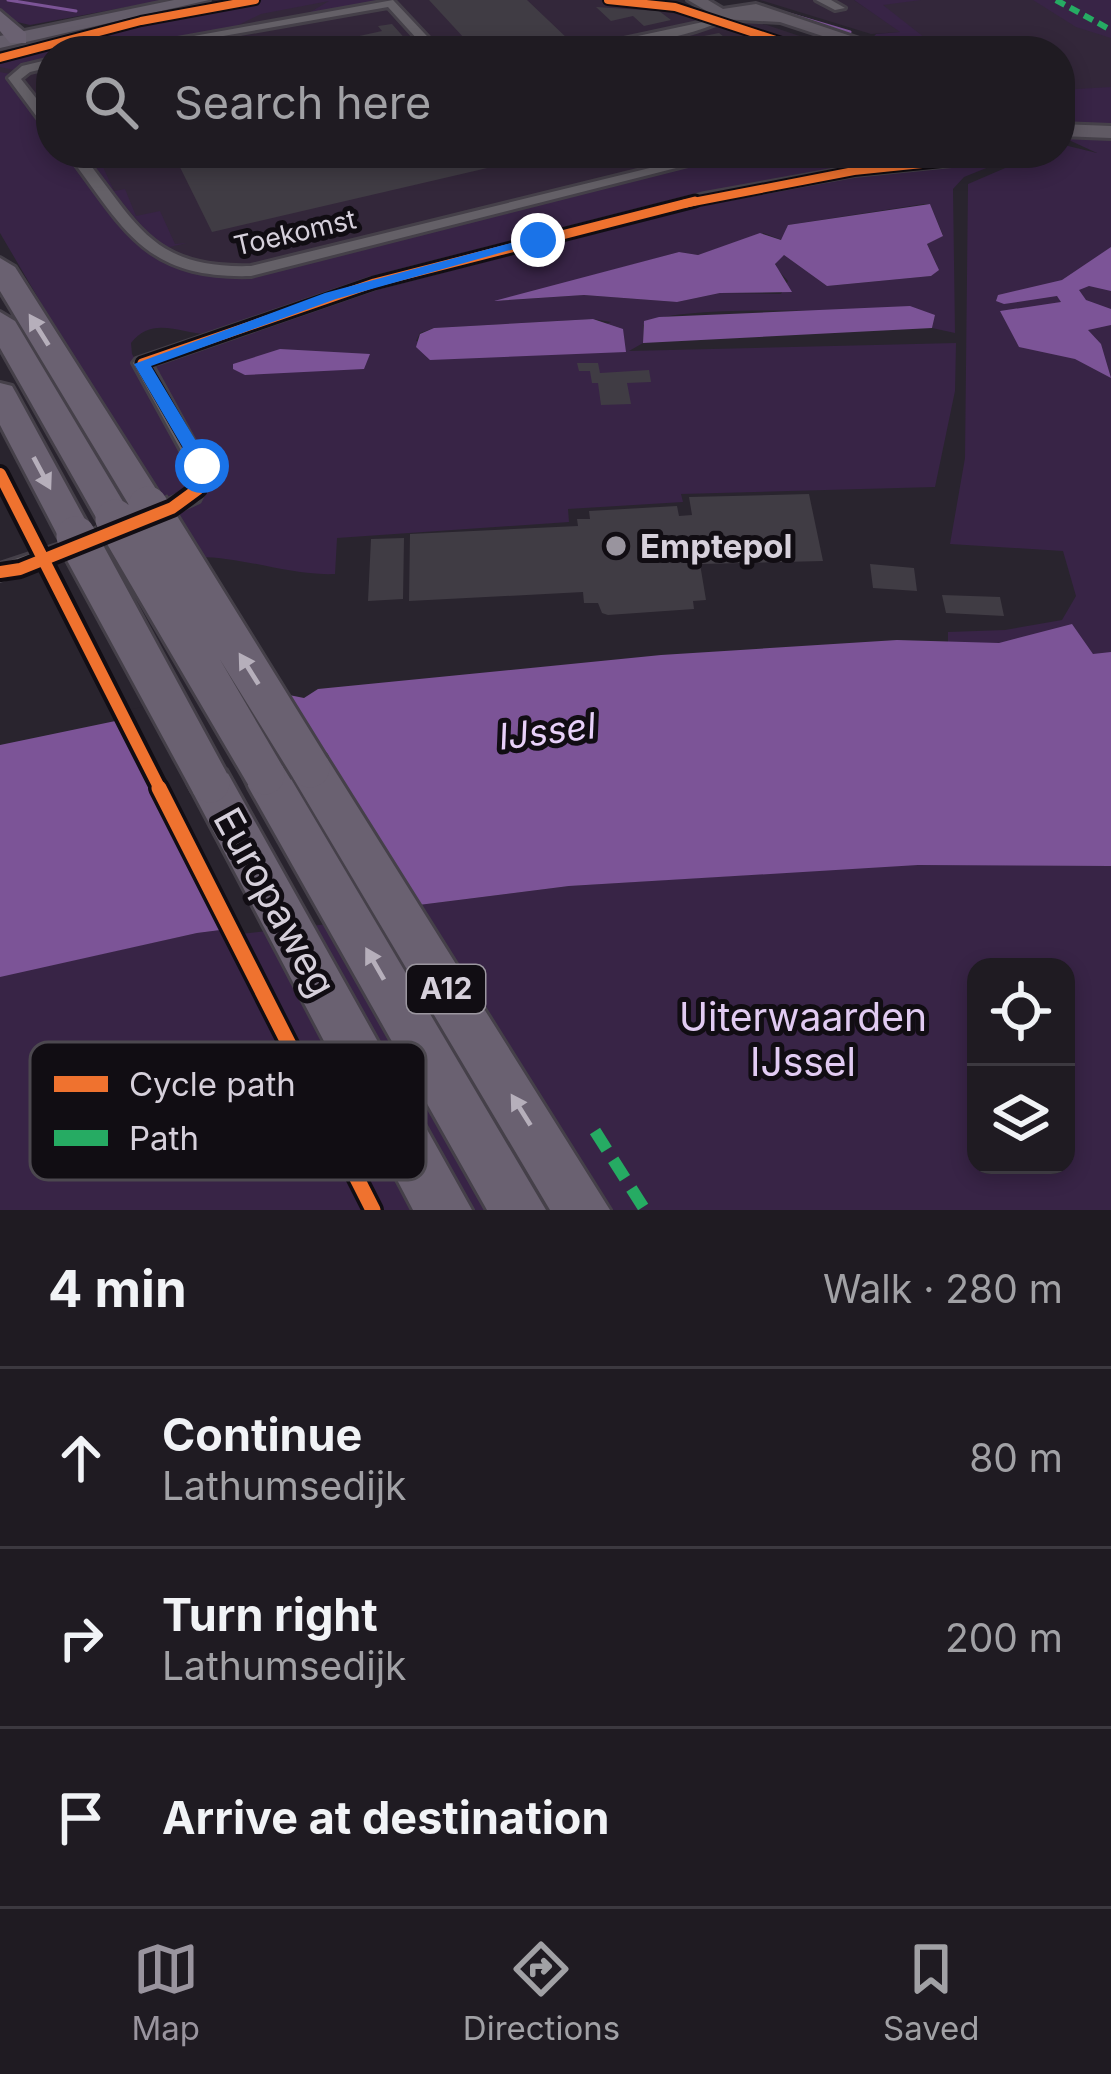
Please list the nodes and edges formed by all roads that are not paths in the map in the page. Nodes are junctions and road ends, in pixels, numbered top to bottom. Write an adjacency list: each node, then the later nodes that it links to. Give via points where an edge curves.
1 (200, 0): 11 (main road)
2 (822, 0): 5 (street)
3 (711, 6): 4 (street); 9 (street, via 692,27)
4 (753, 7): 10 (street)
5 (839, 8)
6 (0, 18): 11 (highway)
7 (203, 36): 8 (street, via 391,3)
8 (421, 36)
9 (648, 36)
10 (837, 36)
11 (9, 40)
12 (36, 67): 13 (street, via 14,78)
13 (36, 107)
14 (1075, 131): 15 (street)
15 (1111, 132)
16 (86, 168): 17 (street, Toekomst, via 160,258 203,273 251,271)
17 (667, 168)
18 (883, 168): 23 (street, via 705,198 374,283 142,364 202,466 199,489 172,508)
19 (0, 267): 22 (highway, A12, one-way to 19)
20 (0, 321): 22 (highway, A12)
21 (0, 394): 24 (highway, Europaweg, one-way to 24, bridge)
22 (132, 513): 25 (highway, Europaweg / A12, one-way to 22, bridge, via 265,775); 30 (highway, A12, one-way to 22, bridge)
23 (0, 572)
24 (352, 1042)
25 (420, 1042)
26 (426, 1052): 29 (highway, Europaweg / A12, one-way to 26, bridge)
27 (426, 1177): 28 (highway, Europaweg, one-way to 28, bridge)
28 (444, 1210)
29 (518, 1210)
30 (582, 1210)

